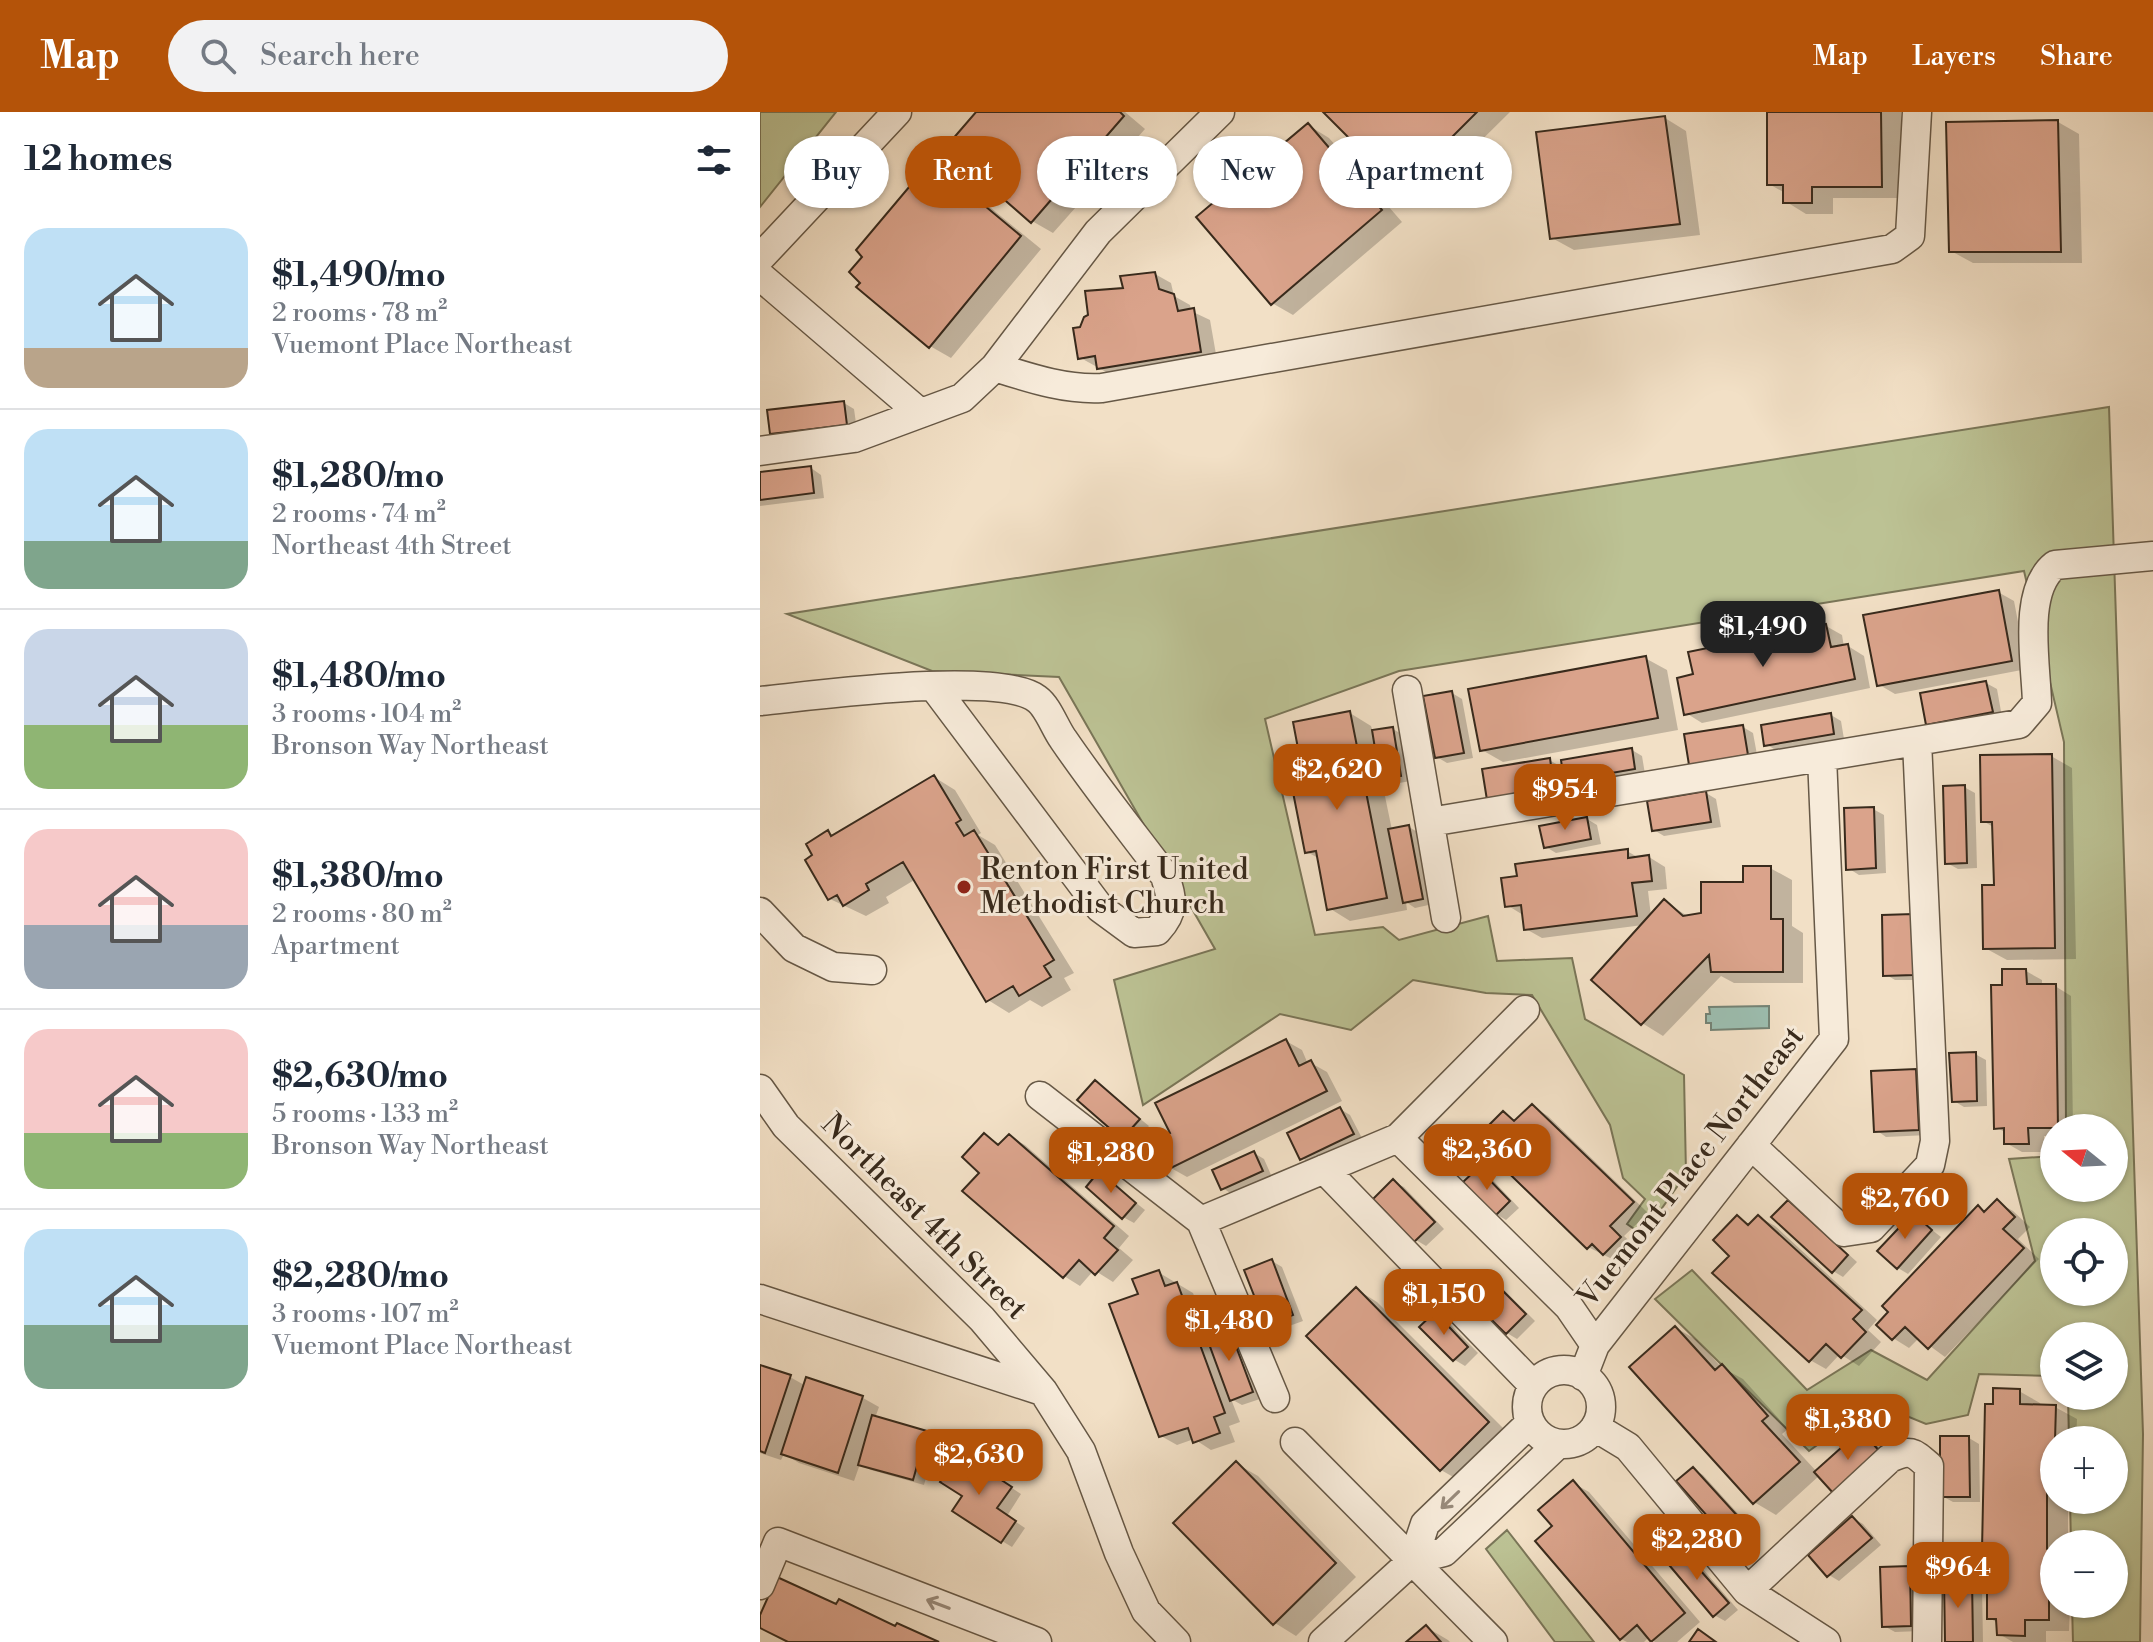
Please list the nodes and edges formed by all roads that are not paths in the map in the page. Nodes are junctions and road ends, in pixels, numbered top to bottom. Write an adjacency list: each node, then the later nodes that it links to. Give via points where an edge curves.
1 (897, 112): 4 (street)
2 (1220, 112): 6 (street, via 1098,232)
3 (1917, 112): 6 (street, via 1910,236 1892,249 1102,388 1049,383)
4 (760, 258)
5 (760, 276): 7 (street)
6 (995, 367): 7 (street, via 962,398)
7 (920, 413): 8 (street, via 854,438)
8 (760, 451)
9 (2153, 556): 13 (street, via 2055,565 2044,573 2034,602 2037,703 2019,724)
10 (934, 687): 10 (street, via 1007,687 1038,699 1165,876 1172,897 1169,917 1157,931 1134,933 1100,908); 12 (street)
11 (1407, 690): 15 (street)
12 (760, 701)
13 (1917, 741): 14 (street); 23 (street, via 1935,1141 1930,1165 1871,1228 1844,1232)
14 (1822, 757): 15 (street); 23 (street, Vuemont Place Northeast, via 1834,1039)
15 (1430, 822): 17 (street)
16 (760, 912): 18 (street, via 794,948 833,967)
17 (1446, 918)
18 (872, 970)
19 (1525, 1010): 22 (street)
20 (760, 1089): 30 (street, Northeast 4th Street, via 786,1126 972,1308)
21 (1040, 1096): 25 (street)
22 (1398, 1138): 24 (street); 27 (street, via 1569,1307)
23 (1751, 1145): 27 (street, Vuemont Place Northeast)
24 (1324, 1169): 25 (street); 29 (street)
25 (1201, 1221): 31 (street)
26 (760, 1299): 30 (street)
27 (1595, 1345): 28 (street, Vuemont Place Northeast)
28 (1583, 1376): 29 (street, via 1562,1370); 33 (street, via 1601,1402)
29 (1533, 1385): 32 (street, via 1527,1400)
30 (1043, 1391): 40 (street, Northeast 4th Street, via 1081,1451 1146,1611)
31 (1275, 1398)
32 (1530, 1423): 35 (street, via 1542,1438); 36 (street, one-way to 36, via 1425,1524)
33 (1595, 1427): 35 (street, via 1579,1442); 38 (street, via 1628,1447)
34 (1295, 1442): 36 (street)
35 (1558, 1444): 36 (street, via 1444,1552)
36 (1413, 1560): 41 (street); 42 (street)
37 (760, 1585): 39 (street, one-way to 37, via 778,1542)
38 (1747, 1591): 43 (street); 44 (street, via 1890,1458 1914,1453 1929,1466)
39 (1037, 1642)
40 (1176, 1642)
41 (1323, 1642)
42 (1493, 1642)
43 (1826, 1642)
44 (1927, 1642)

